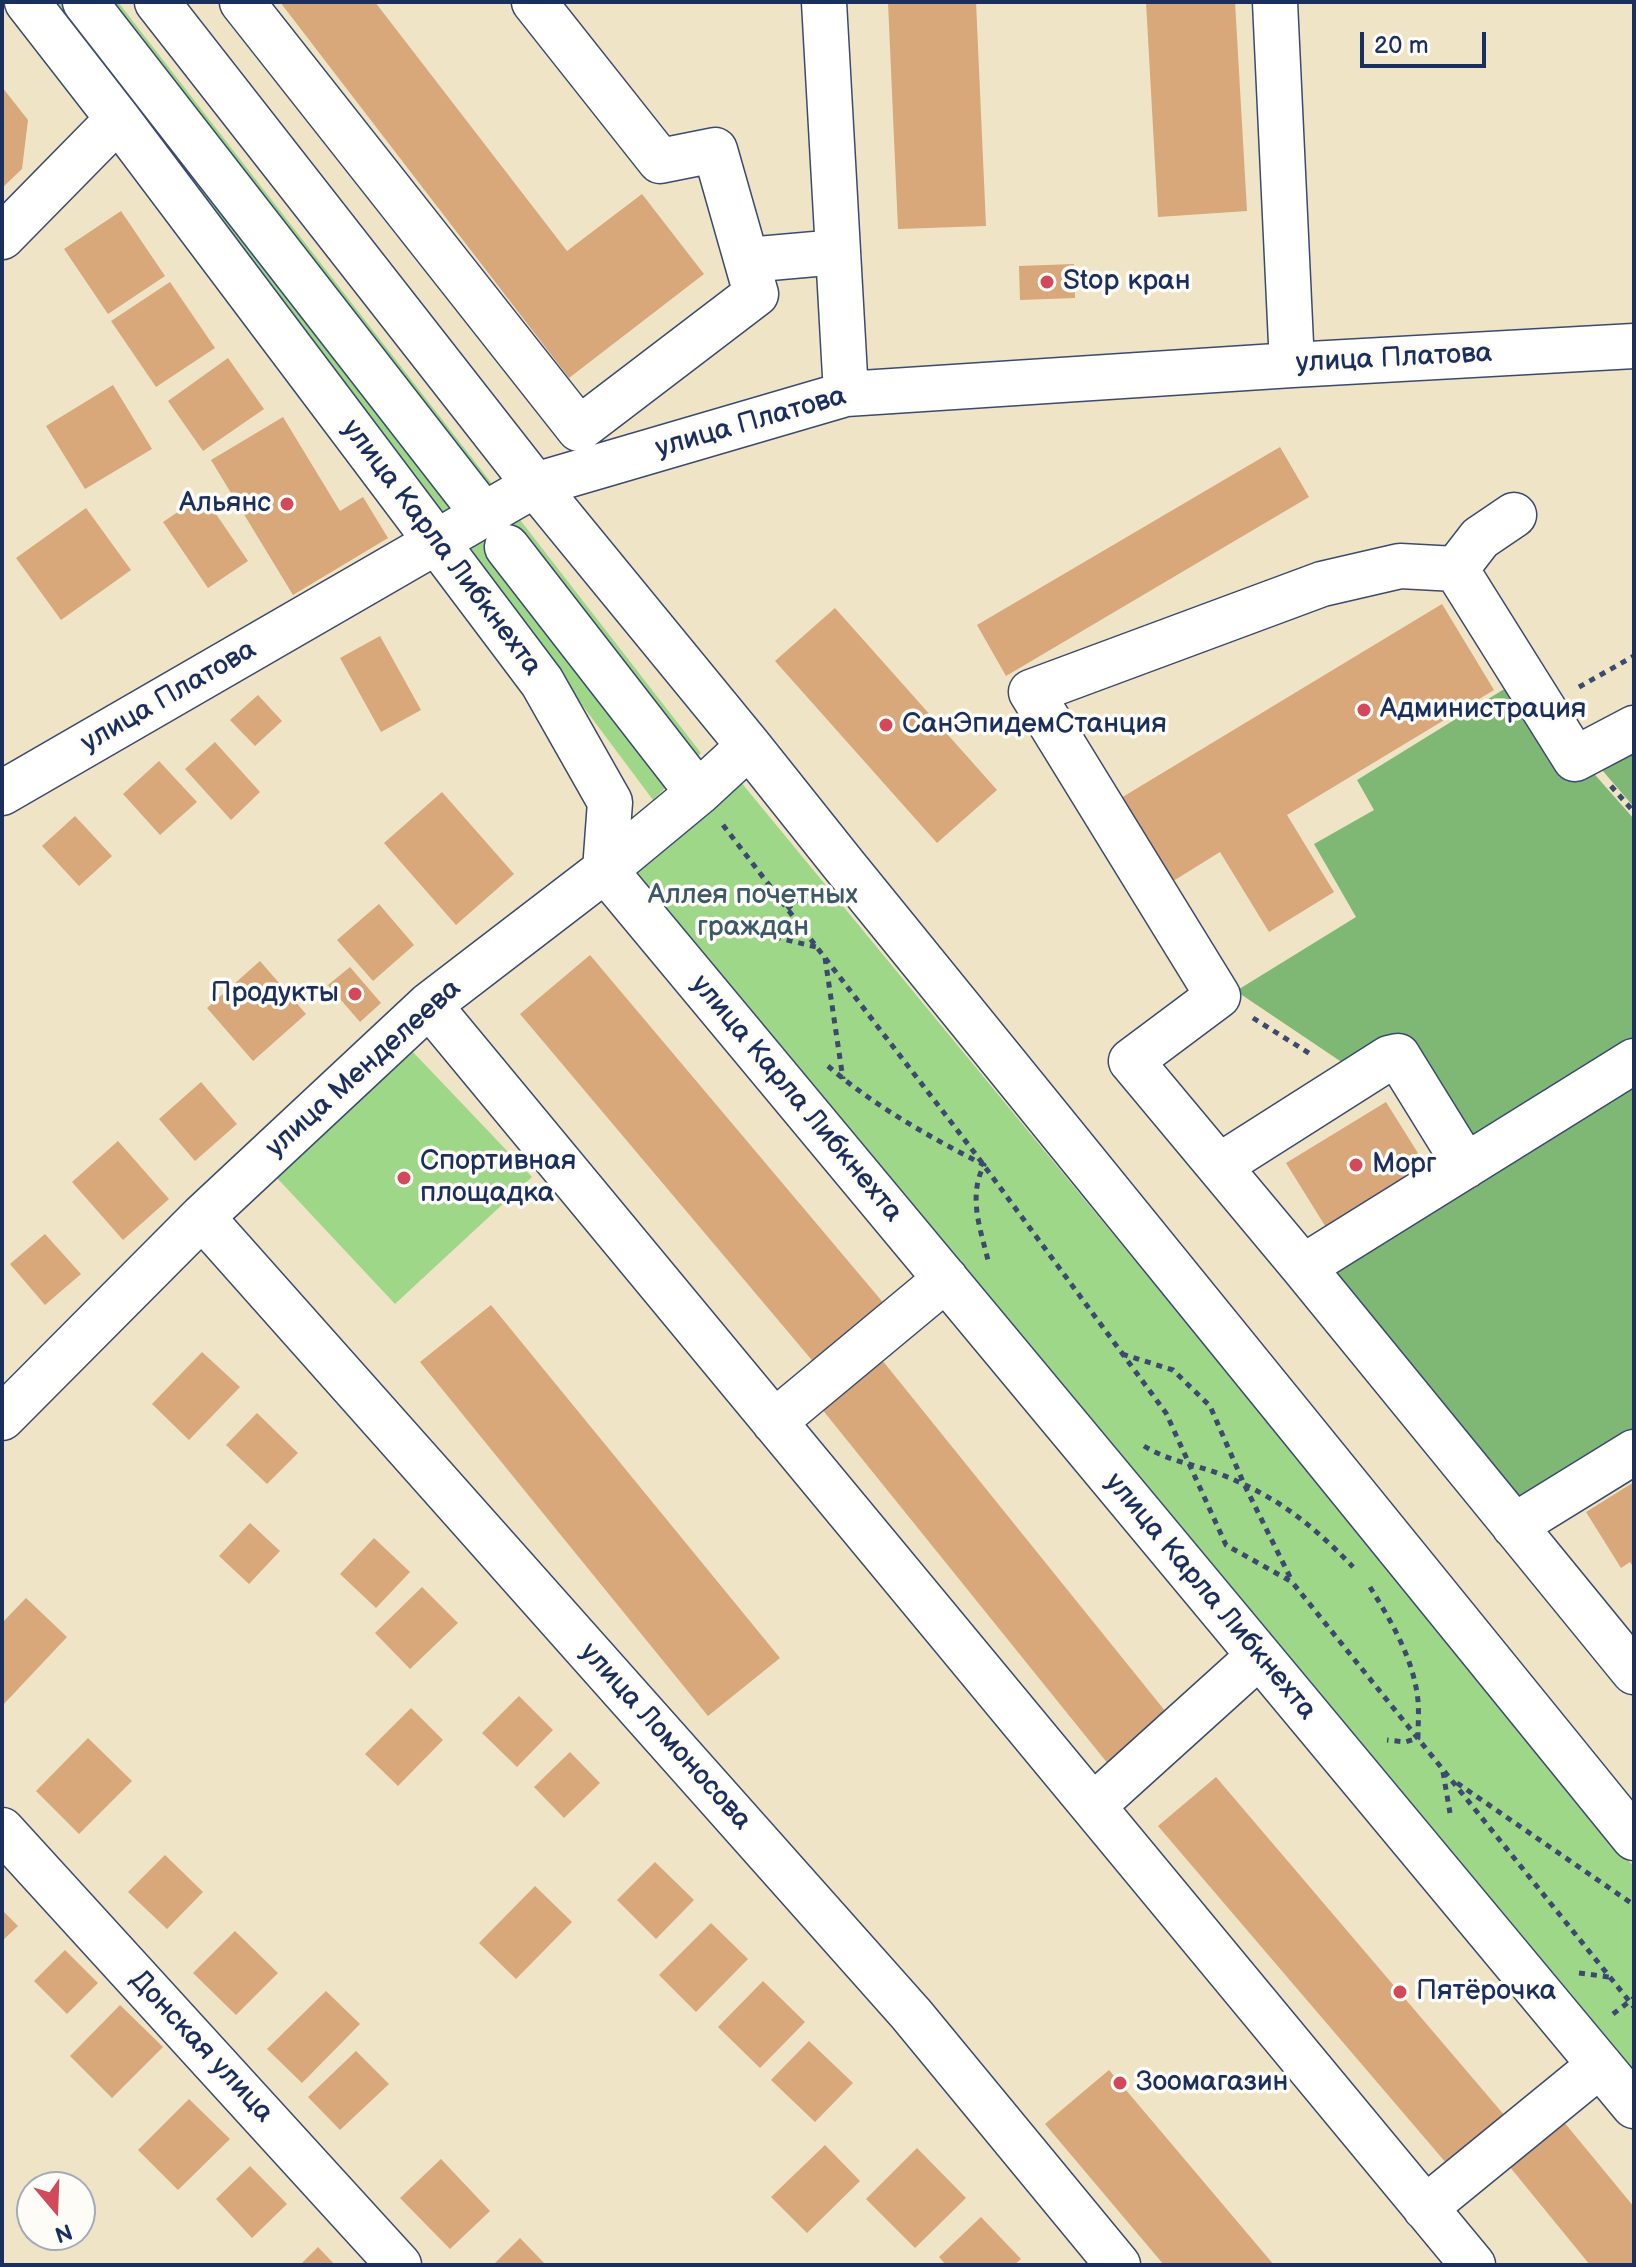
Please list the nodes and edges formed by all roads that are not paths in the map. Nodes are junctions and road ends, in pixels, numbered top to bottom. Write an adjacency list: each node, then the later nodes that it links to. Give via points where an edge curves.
1 (27, 2): 8 (street, улица Карла Либкнехта)
2 (85, 2): 18 (street, улица Карла Либкнехта)
3 (157, 2): 15 (street)
4 (242, 2): 11 (street, via 579,429 756,294)
5 (534, 2): 11 (street, via 660,161 715,150)
6 (824, 2): 10 (street)
7 (1275, 2): 13 (street)
8 (118, 119): 9 (street); 19 (street, улица Карла Либкнехта)
9 (2, 237)
10 (838, 252): 11 (street); 14 (street)
11 (747, 260)
12 (1634, 346): 13 (street, улица Платова)
13 (1292, 365): 14 (street, улица Платова)
14 (846, 394): 15 (street, улица Платова)
15 (535, 485): 17 (street); 18 (street, улица Платова)
16 (1514, 515): 20 (street, via 1480,538)
17 (567, 524): 18 (street, улица Платова); 22 (street)
18 (496, 531): 19 (street, улица Платова); 24 (street, улица Карла Либкнехта)
19 (448, 557): 23 (street, улица Платова); 25 (street, улица Карла Либкнехта, via 542,682 610,802)
20 (1456, 569): 21 (street, via 1575,759); 28 (street, via 1400,566 1322,584 1031,692 1218,996 1131,1061)
21 (1634, 728)
22 (749, 746): 24 (street, улица Менделеева); 41 (street)
23 (2, 793)
24 (698, 793): 25 (street, улица Менделеева)
25 (605, 870): 26 (street, улица Менделеева); 32 (street, улица Карла Либкнехта)
26 (429, 1005): 30 (street, улица Менделеева); 34 (street)
27 (1634, 1061): 29 (street)
28 (1219, 1166): 29 (street, via 1398,1056); 31 (street)
29 (1466, 1166): 31 (street)
30 (202, 1217): 33 (street, улица Менделеева); 46 (street, улица Ломоносова, via 911,2014)
31 (1303, 1267): 36 (street)
32 (946, 1279): 34 (street); 37 (street, улица Карла Либкнехта)
33 (2, 1418)
34 (774, 1422): 39 (street)
35 (1634, 1452): 36 (street)
36 (1514, 1526): 38 (street)
37 (1259, 1656): 39 (street); 42 (street, улица Карла Либкнехта)
38 (1634, 1672)
39 (1093, 1806): 44 (street)
40 (2, 1830): 45 (street, Донская улица)
41 (1634, 1838)
42 (1600, 2065): 43 (street, улица Карла Либкнехта); 44 (street)
43 (1634, 2106)
44 (1425, 2208): 47 (street)
45 (399, 2265)
46 (1118, 2265)
47 (1473, 2265)

